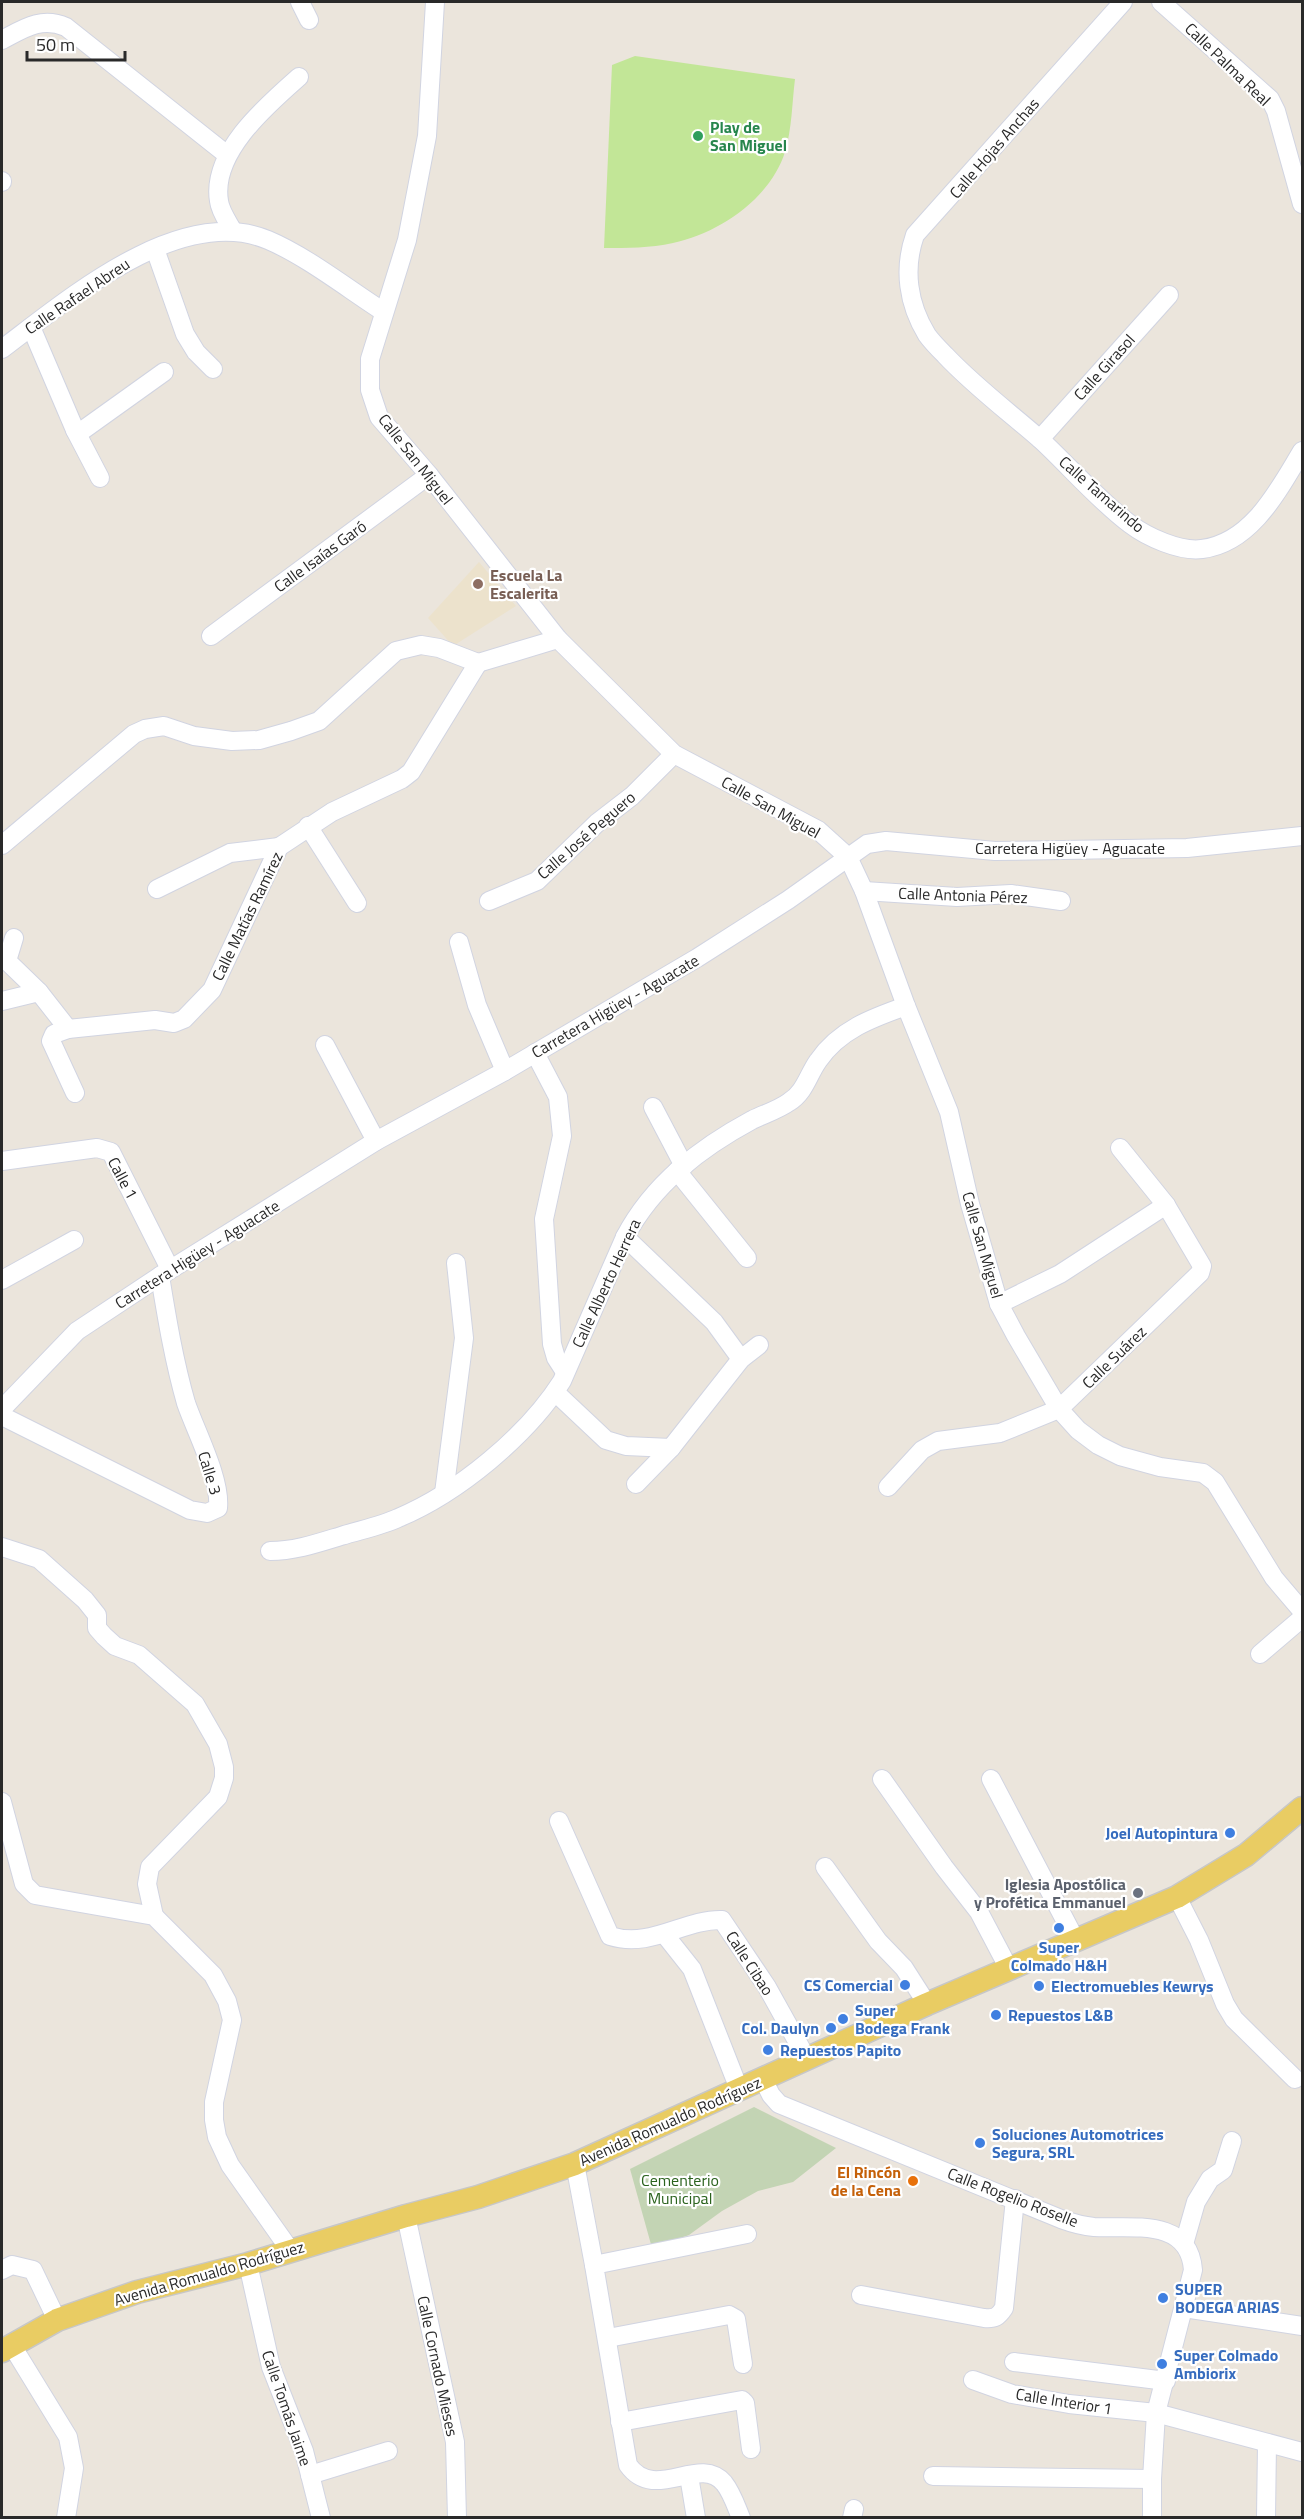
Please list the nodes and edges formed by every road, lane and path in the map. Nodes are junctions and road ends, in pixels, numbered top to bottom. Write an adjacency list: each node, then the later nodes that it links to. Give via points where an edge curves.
1 (300, 2): 5 (street)
2 (435, 2): 14 (street, Calle San Miguel, via 427,136 407,240)
3 (1123, 2): 13 (street, Calle Hojas Anchas, via 915,235 908,275)
4 (1161, 2): 9 (street, Calle Palma Real, via 1270,99)
5 (309, 20)
6 (2, 40): 8 (street, via 31,24 56,22 66,27)
7 (299, 77): 8 (street, via 269,103)
8 (226, 154): 10 (street, via 219,204)
9 (1302, 204)
10 (233, 231): 11 (street, Calle Rafael Abreu, via 181,239); 14 (street, Calle Rafael Abreu, via 267,240)
11 (154, 249): 15 (street, Calle Rafael Abreu, via 83,288); 17 (street, via 184,334)
12 (1169, 295): 20 (street, Calle Girasol)
13 (914, 310): 20 (street, Calle Tamarindo, via 928,336 956,366)
14 (384, 312): 22 (street, Calle San Miguel, via 370,359 369,390 379,417)
15 (31, 327): 16 (street, Calle Rafael Abreu); 19 (street)
16 (2, 349)
17 (213, 369)
18 (164, 372): 19 (street, via 83,430)
19 (75, 430): 23 (street)
20 (1040, 439): 21 (street, Calle Tamarindo, via 1130,524 1163,542 1202,550 1229,540 1255,522)
21 (1302, 451)
22 (429, 475): 24 (street, Calle Isaías Garó); 25 (street, Calle San Miguel)
23 (100, 477)
24 (211, 636)
25 (558, 639): 26 (street); 27 (street, Calle San Miguel)
26 (478, 663): 28 (street, Calle Matías Ramírez, via 411,772); 30 (street, via 439,648 406,647 396,651 319,721 259,740 194,736 164,726 145,729)
27 (674, 754): 32 (street, Calle San Miguel, via 818,830); 35 (street, Calle José Peguero, via 537,881)
28 (308, 826): 31 (street, Calle Matías Ramírez); 37 (street)
29 (1302, 836): 32 (street, Carretera Higüey - Aguacate, via 1187,848 995,851 886,841 867,844)
30 (2, 844)
31 (279, 847): 33 (street, via 230,853); 43 (street, Calle Matías Ramírez, via 212,990 184,1019 174,1023 155,1020)
32 (848, 857): 34 (street, Calle San Miguel); 45 (street, Carretera Higüey - Aguacate, via 697,958)
33 (157, 889)
34 (864, 891): 36 (street, Calle Antonia Pérez, via 957,897 1018,894); 42 (street, Calle San Miguel)
35 (489, 901)
36 (1061, 901)
37 (357, 903)
38 (14, 938): 40 (street, via 7,961)
39 (459, 942): 46 (street, via 477,1005)
40 (39, 992): 41 (street); 43 (street)
41 (2, 1001)
42 (906, 1006): 52 (street, Calle Alberto Herrera, via 851,1029 817,1062 803,1090 790,1102 723,1138); 60 (street, Calle San Miguel, via 950,1112 969,1204)
43 (68, 1029): 47 (street, via 54,1034 51,1041)
44 (325, 1045): 49 (street)
45 (535, 1053): 46 (street, Carretera Higüey - Aguacate); 63 (street, via 558,1097 562,1137 544,1220 552,1344)
46 (505, 1071): 49 (street, Carretera Higüey - Aguacate)
47 (75, 1093)
48 (653, 1107): 52 (street)
49 (376, 1142): 58 (street, Carretera Higüey - Aguacate)
50 (1120, 1148): 53 (street, Calle Suárez)
51 (2, 1161): 58 (street, Calle 1, via 97,1148 111,1152)
52 (681, 1168): 54 (street, Calle Alberto Herrera, via 663,1183); 56 (street)
53 (1166, 1205): 60 (street, via 1060,1274); 66 (street, Calle Suárez, via 1202,1266 1200,1272)
54 (625, 1237): 62 (street, via 714,1322); 63 (street, Calle Alberto Herrera)
55 (74, 1240): 59 (street)
56 (747, 1258)
57 (456, 1263): 71 (street, via 464,1338)
58 (165, 1273): 65 (street, Carretera Higüey - Aguacate, via 77,1331); 67 (street, Calle 3, via 172,1347 217,1489 218,1508 207,1513 190,1510)
59 (2, 1280)
60 (999, 1304): 66 (street, Calle San Miguel)
61 (759, 1345): 62 (street)
62 (741, 1359): 68 (street)
63 (565, 1372): 64 (street, Calle Alberto Herrera)
64 (555, 1392): 68 (street, via 606,1440 626,1446); 71 (street, Calle Alberto Herrera, via 522,1433)
65 (2, 1409)
66 (1059, 1409): 70 (street, Calle Suárez, via 1000,1433 938,1441 922,1450); 74 (street, Calle San Miguel, via 1078,1430 1120,1456 1160,1467 1197,1471 1215,1482 1274,1578)
67 (2, 1416)
68 (671, 1448): 69 (street)
69 (636, 1484)
70 (888, 1487)
71 (444, 1493): 73 (street, Calle Alberto Herrera, via 398,1518 302,1548)
72 (2, 1547): 84 (street, via 39,1559 85,1600 97,1615 97,1628 104,1636 115,1646 139,1655 195,1704 218,1744 224,1767 218,1797 150,1867 147,1884)
73 (270, 1551)
74 (1302, 1611)
75 (1302, 1618): 76 (street)
76 (1260, 1654)
77 (882, 1779): 87 (street, via 979,1912)
78 (991, 1779): 86 (street)
79 (2, 1802): 84 (street, via 24,1884 35,1895)
80 (1302, 1808): 83 (main road, Avenida Romualdo Rodríguez, via 1246,1855)
81 (559, 1821): 85 (street, Calle Cibao, via 610,1936 622,1940)
82 (825, 1867): 88 (street, via 878,1941 904,1968)
83 (1177, 1897): 86 (main road, Avenida Romualdo Rodríguez); 91 (street, via 1234,2019)
84 (154, 1916): 99 (street, via 213,1976 227,2001 232,2020 214,2102 217,2137 230,2165)
85 (665, 1935): 89 (street, Calle Cibao, via 707,1920 722,1920 767,1987); 92 (street, via 692,1968)
86 (1076, 1941): 87 (main road, Avenida Romualdo Rodríguez)
87 (1009, 1969): 88 (main road, Avenida Romualdo Rodríguez)
88 (927, 2004): 89 (main road, Avenida Romualdo Rodríguez)
89 (807, 2059): 90 (main road, Avenida Romualdo Rodríguez)
90 (763, 2079): 92 (main road, Avenida Romualdo Rodríguez); 95 (street, Calle Rogelio Roselle, via 779,2104)
91 (1295, 2079)
92 (740, 2089): 94 (main road, Avenida Romualdo Rodríguez)
93 (1232, 2141): 98 (street, via 1223,2170 1210,2179 1196,2202)
94 (574, 2164): 96 (main road, Avenida Romualdo Rodríguez); 101 (street)
95 (1015, 2199): 98 (street, Calle Rogelio Roselle, via 1076,2224 1148,2227 1170,2233); 103 (street, via 1004,2308 994,2319)
96 (406, 2216): 99 (main road, Avenida Romualdo Rodríguez); 125 (street, Calle Cornado Mieses, via 455,2442)
97 (747, 2234): 101 (street)
98 (1184, 2244): 104 (street, via 1193,2270)
99 (290, 2250): 100 (main road, Avenida Romualdo Rodríguez)
100 (248, 2264): 105 (main road, Avenida Romualdo Rodríguez, via 137,2292); 119 (street, Calle Tomás Jaime, via 271,2367)
101 (594, 2265): 107 (street)
102 (2, 2270): 105 (street, via 12,2265 33,2270)
103 (861, 2295)
104 (1184, 2308): 106 (street); 112 (street)
105 (57, 2320): 108 (main road, Avenida Romualdo Rodríguez)
106 (1302, 2326)
107 (608, 2338): 110 (street, via 729,2315 736,2319); 114 (street)
108 (6, 2347): 123 (street, via 68,2437 74,2468)
109 (1014, 2362): 112 (street)
110 (742, 2364)
111 (973, 2380): 113 (street, Calle Interior 1, via 1012,2394)
112 (1166, 2380): 113 (street)
113 (1156, 2414): 115 (street, Calle Interior 1); 122 (street)
114 (620, 2422): 116 (street, via 742,2400); 120 (street, via 628,2465 643,2480)
115 (1267, 2443): 118 (street, Calle Interior 1); 129 (street)
116 (751, 2449)
117 (388, 2451): 119 (street)
118 (1302, 2452)
119 (310, 2475): 124 (street, Calle Tomás Jaime)
120 (689, 2476): 126 (street); 127 (street, via 708,2474 723,2482)
121 (933, 2476): 122 (street)
122 (1152, 2479): 128 (street)
123 (66, 2517)
124 (321, 2517)
125 (457, 2517)
126 (696, 2517)
127 (741, 2517)
128 (1152, 2517)
129 (1266, 2517)

